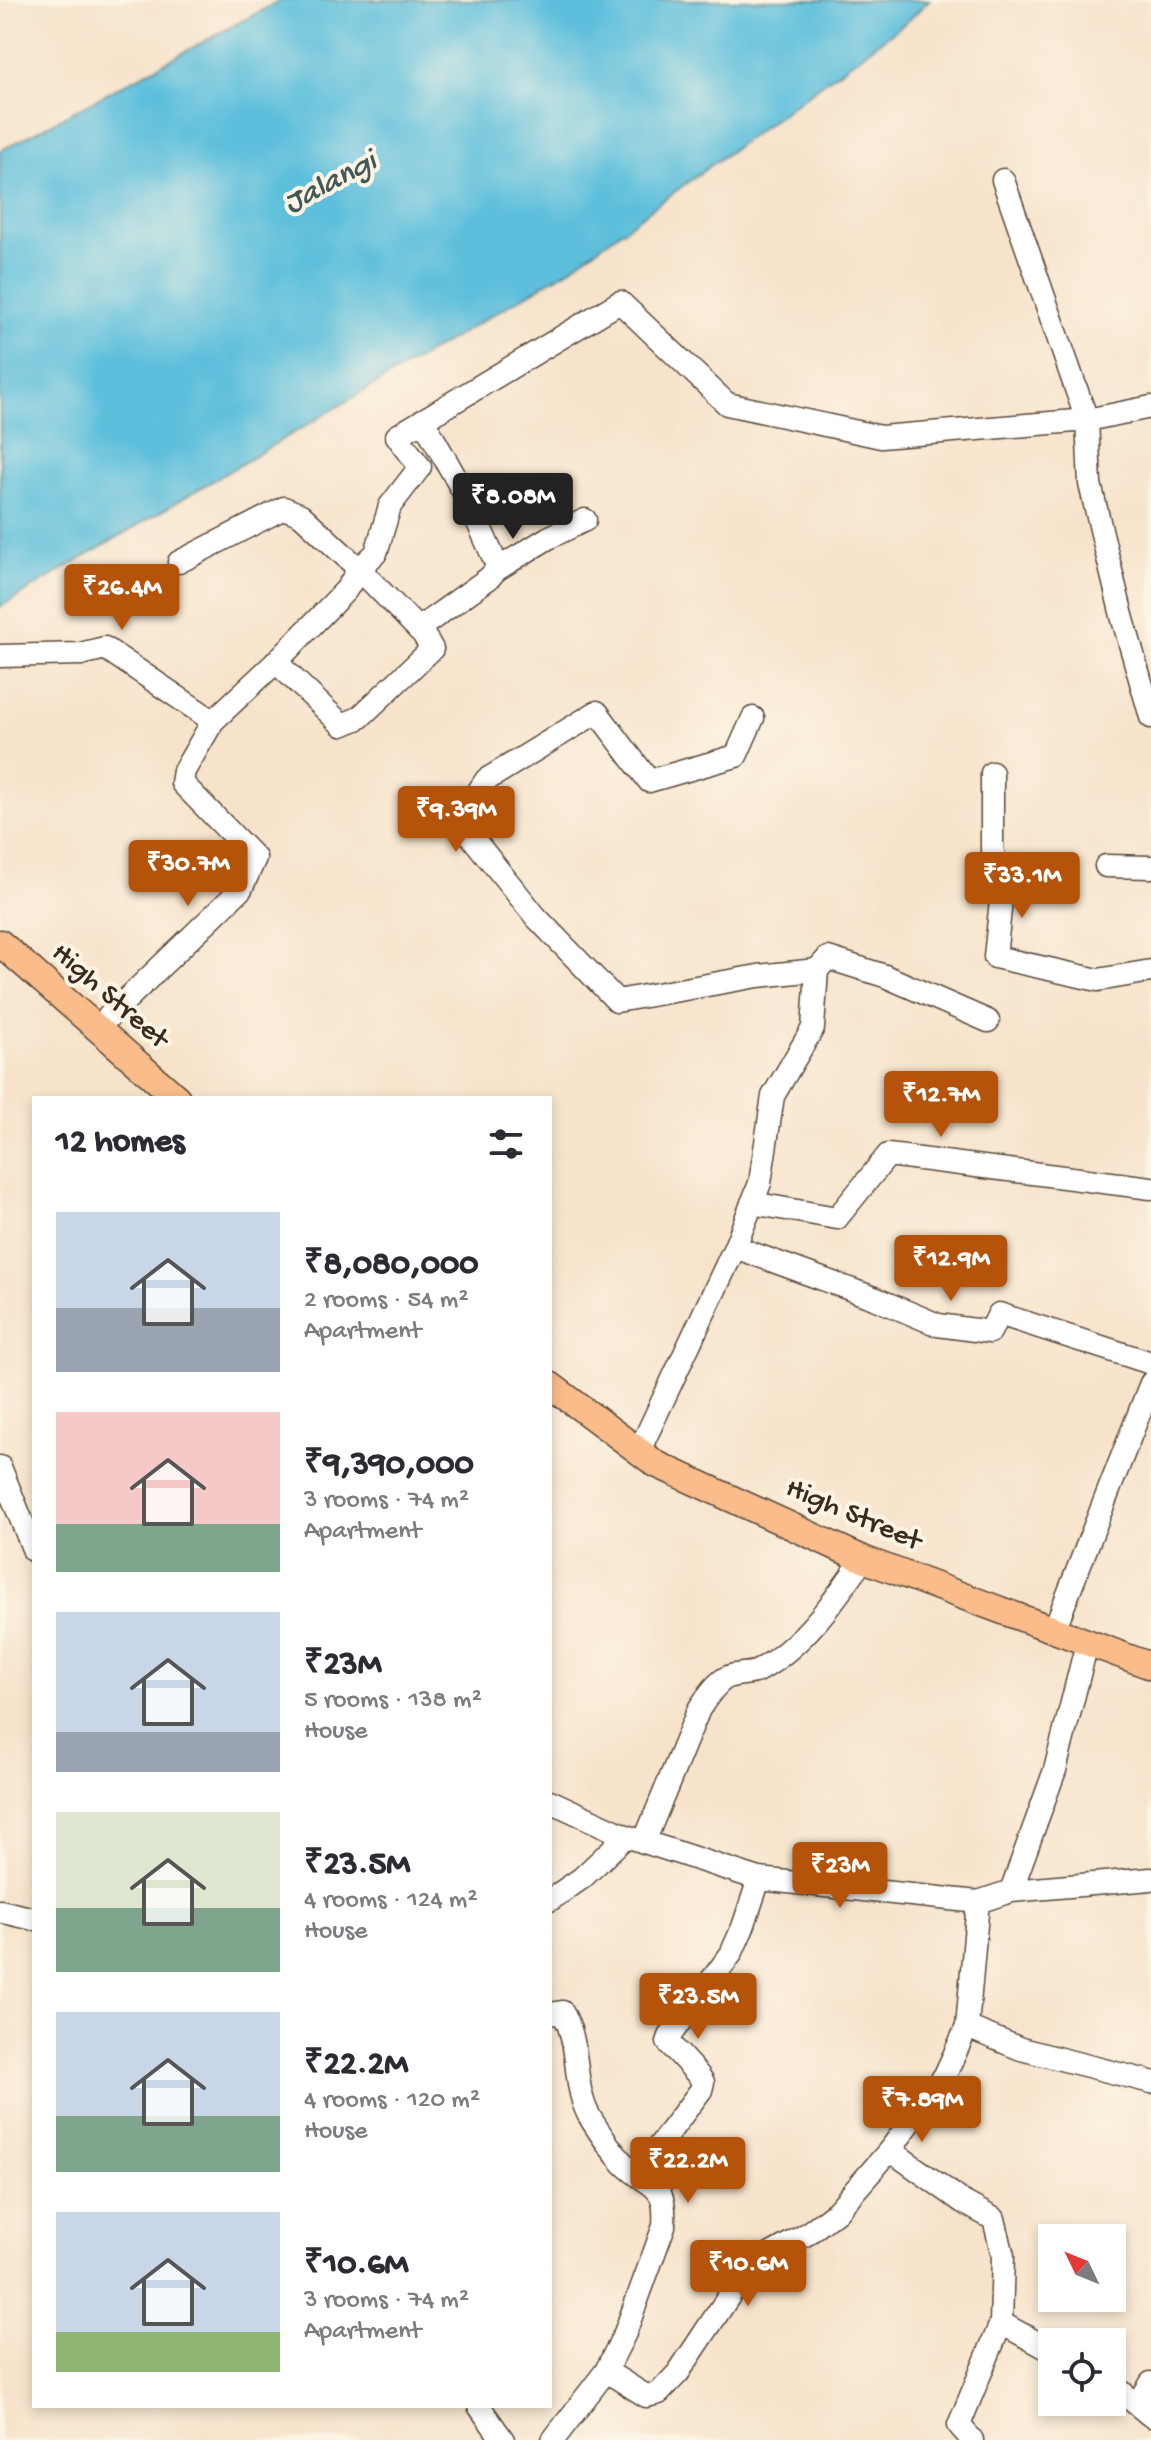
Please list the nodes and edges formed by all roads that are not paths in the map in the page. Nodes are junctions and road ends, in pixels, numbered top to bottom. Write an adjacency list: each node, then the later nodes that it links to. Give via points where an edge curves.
1 (1003, 180): 4 (street)
2 (1151, 407): 4 (street)
3 (423, 420): 4 (street, via 620,302 727,404 881,437); 7 (street, via 397,436 420,467 390,506 376,553); 8 (street, via 467,498)
4 (1087, 420): 12 (street, via 1090,484)
5 (585, 520): 8 (street)
6 (179, 562): 7 (street, via 284,508 301,515)
7 (359, 569): 9 (street); 11 (street, via 346,590)
8 (496, 570): 9 (street)
9 (418, 629): 11 (street, via 432,649 359,718 342,725)
10 (0, 656): 14 (street, via 81,654 105,648)
11 (276, 662): 14 (street)
12 (1151, 717)
13 (753, 718): 19 (street, via 736,756 649,781 597,712 486,780 459,821 536,917 617,1001)
14 (213, 721): 22 (street, via 182,783 255,858 241,889)
15 (992, 773): 20 (street, via 992,848 1002,891 995,957 1098,980)
16 (1106, 866): 17 (street)
17 (1151, 867)
18 (0, 943): 22 (main road, High Street)
19 (817, 970): 21 (street, via 828,958 885,976); 25 (street, via 813,1028 773,1096)
20 (1151, 971)
21 (988, 1021)
22 (96, 1029): 23 (main road, High Street)
23 (175, 1096)
24 (1151, 1188): 25 (street, via 888,1155 837,1218)
25 (752, 1203): 26 (street)
26 (735, 1247): 27 (street, via 938,1325 990,1332 999,1314); 30 (street)
27 (1151, 1363)
28 (1151, 1383): 34 (street)
29 (552, 1386): 30 (main road, High Street)
30 (639, 1451): 33 (main road, High Street, via 656,1464)
31 (0, 1467): 32 (street)
32 (32, 1546)
33 (863, 1559): 34 (main road, High Street); 38 (street, via 835,1602 794,1644 756,1672 726,1677 708,1696)
34 (1054, 1630): 35 (main road, High Street)
35 (1087, 1643): 36 (main road, High Street); 41 (street, via 1055,1770)
36 (1151, 1666)
37 (552, 1802): 38 (street)
38 (635, 1839): 39 (street); 42 (street)
39 (759, 1879): 43 (street); 50 (street, via 731,1954 668,2042 699,2076 701,2090)
40 (1151, 1879): 41 (street)
41 (1011, 1891): 43 (street)
42 (552, 1899)
43 (978, 1902): 47 (street)
44 (0, 1911): 45 (street)
45 (32, 1919)
46 (552, 2014): 50 (street, via 562,2012 570,2025 587,2113 608,2146)
47 (967, 2027): 48 (street, via 1021,2049); 49 (street, via 945,2075)
48 (1151, 2082)
49 (890, 2150): 51 (street, via 994,2219 1003,2256); 53 (street, via 837,2211 764,2258 739,2281 659,2393 646,2396)
50 (638, 2174): 53 (street, via 659,2190 664,2226)
51 (1001, 2323): 52 (street); 60 (street, via 959,2425)
52 (1038, 2343)
53 (606, 2371): 59 (street)
54 (1151, 2383): 57 (street)
55 (1126, 2395): 57 (street)
56 (480, 2408): 58 (street)
57 (1144, 2410)
58 (503, 2440)
59 (553, 2440)
60 (972, 2440)

